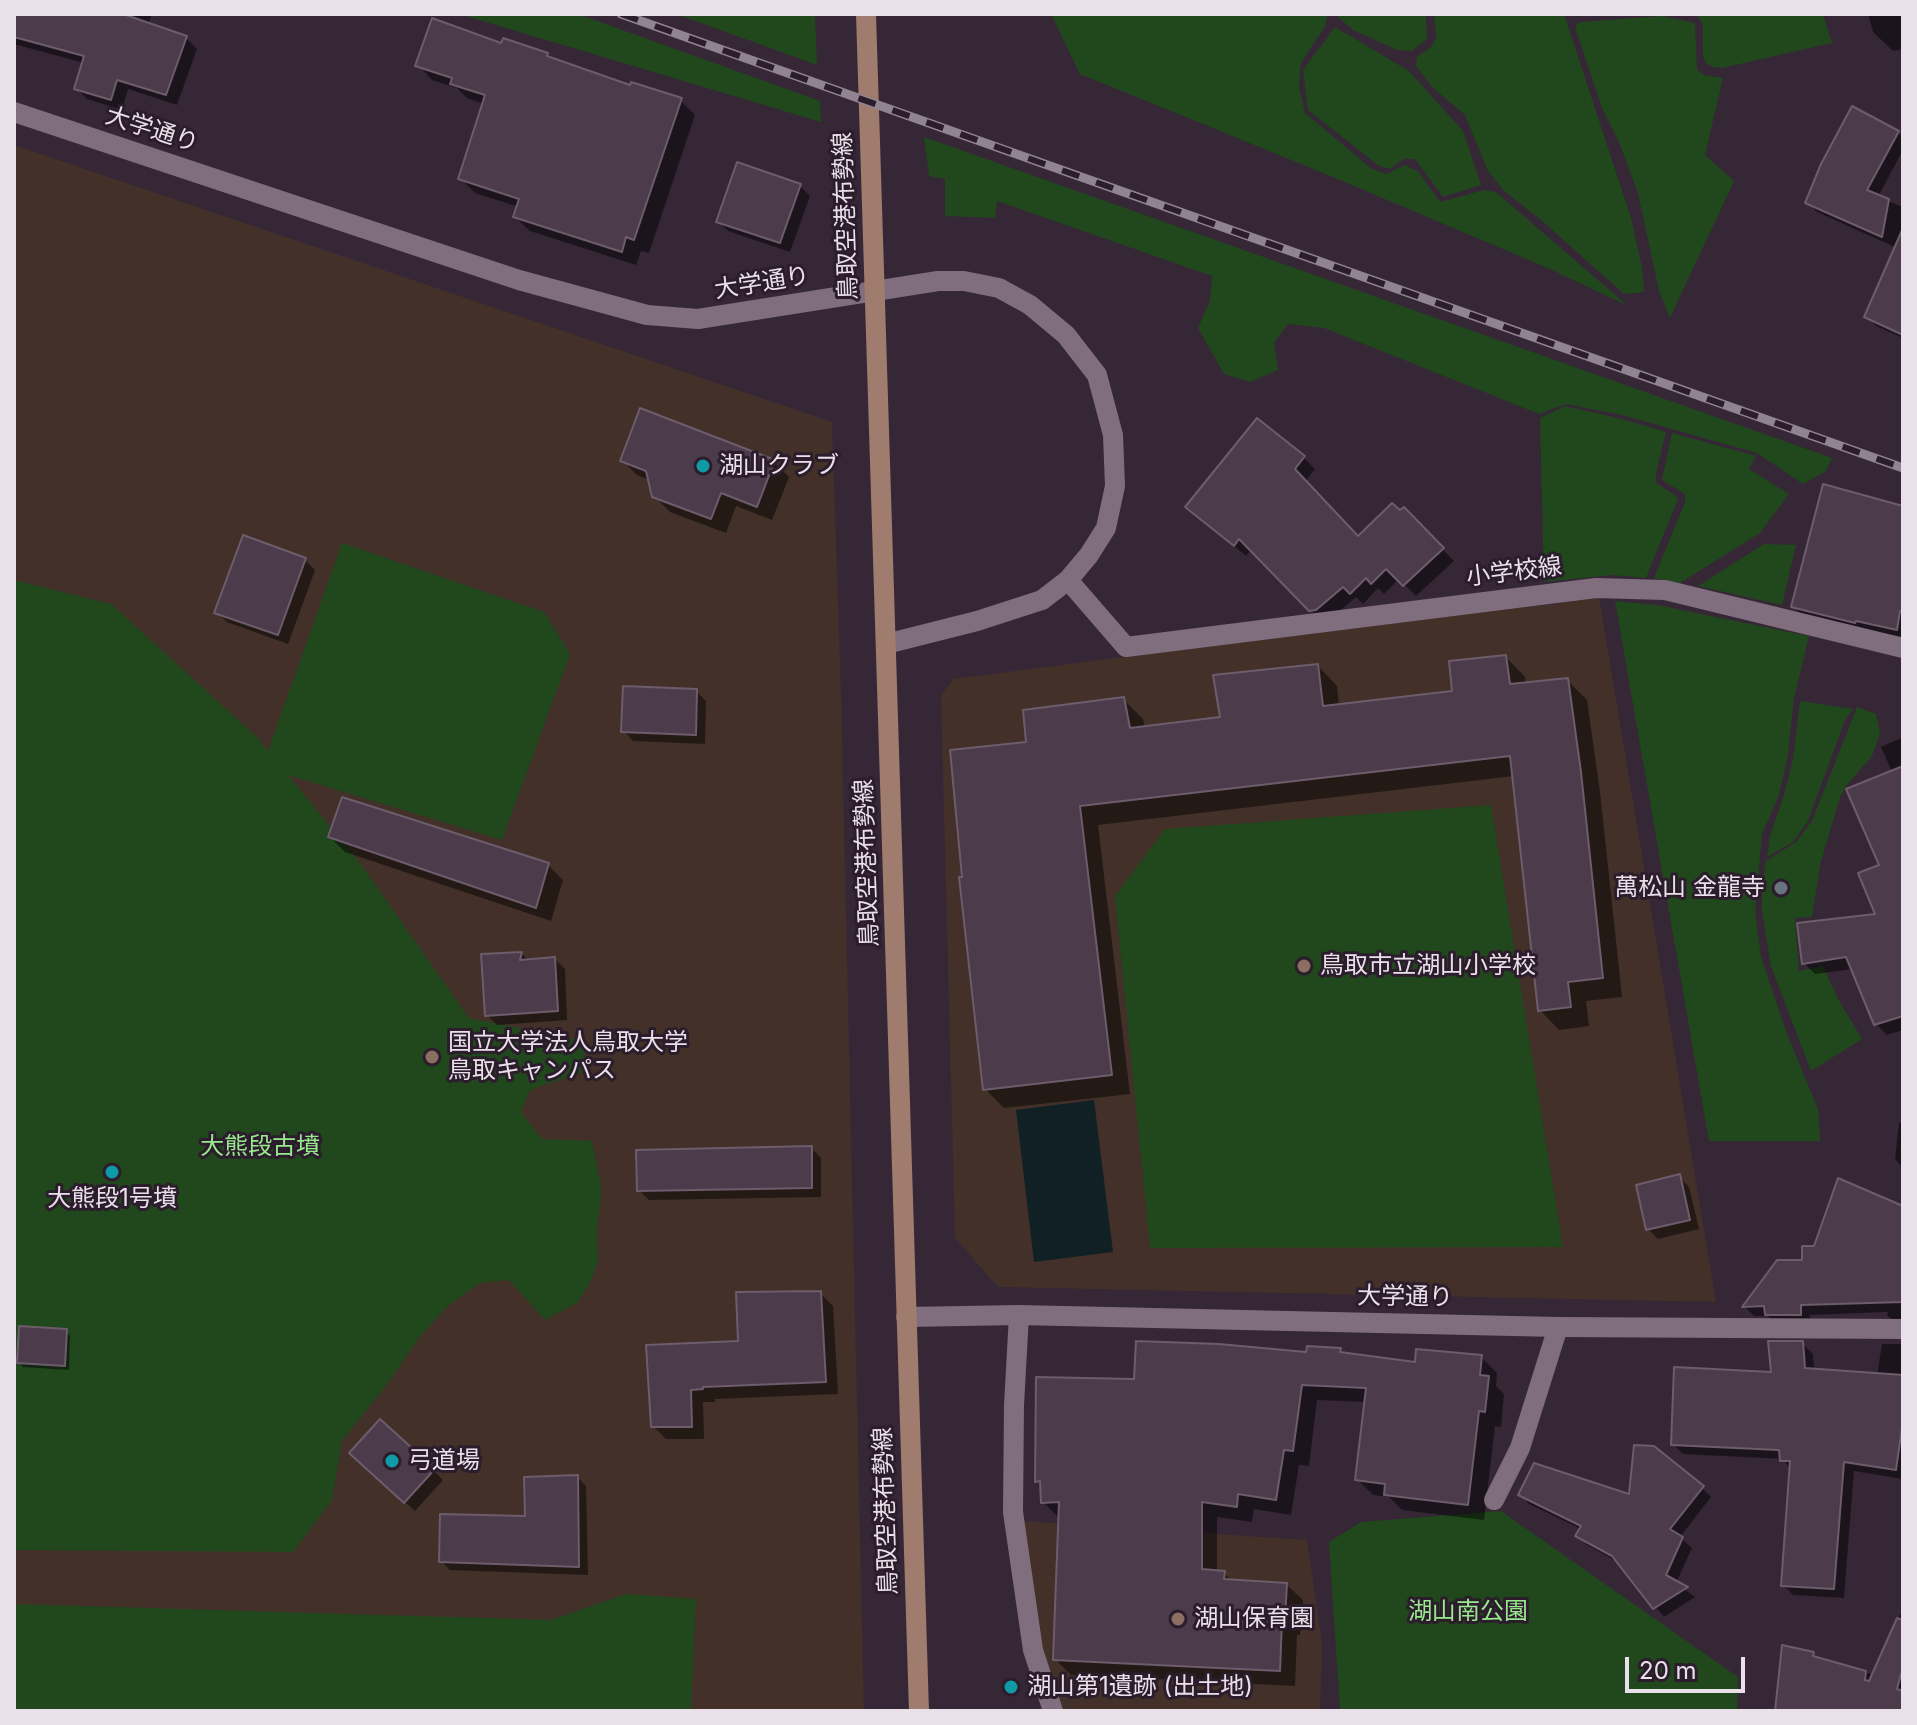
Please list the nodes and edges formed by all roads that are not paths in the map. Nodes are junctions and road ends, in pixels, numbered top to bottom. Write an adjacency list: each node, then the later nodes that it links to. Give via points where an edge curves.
1 (866, 16): 4 (main road, 鳥取空港布勢線)
2 (14, 112): 3 (street, 大学通り, via 519,280 647,315 698,319 938,281 999,288 1066,335 1090,365 1113,435 1115,486 1106,528)
3 (1068, 580): 4 (street, 大学通り, via 1042,600); 5 (street, 小学校線, via 1126,647 1596,588 1665,590)
4 (886, 644): 7 (main road, 鳥取空港布勢線)
5 (1903, 648)
6 (1019, 1315): 7 (street, 大学通り); 8 (street, 大学通り); 12 (street, via 1013,1512 1033,1650)
7 (906, 1317): 11 (main road, 鳥取空港布勢線)
8 (1558, 1327): 9 (street, 大学通り); 10 (street, via 1520,1448)
9 (1903, 1329)
10 (1494, 1500)
11 (919, 1711)
12 (1053, 1711)

